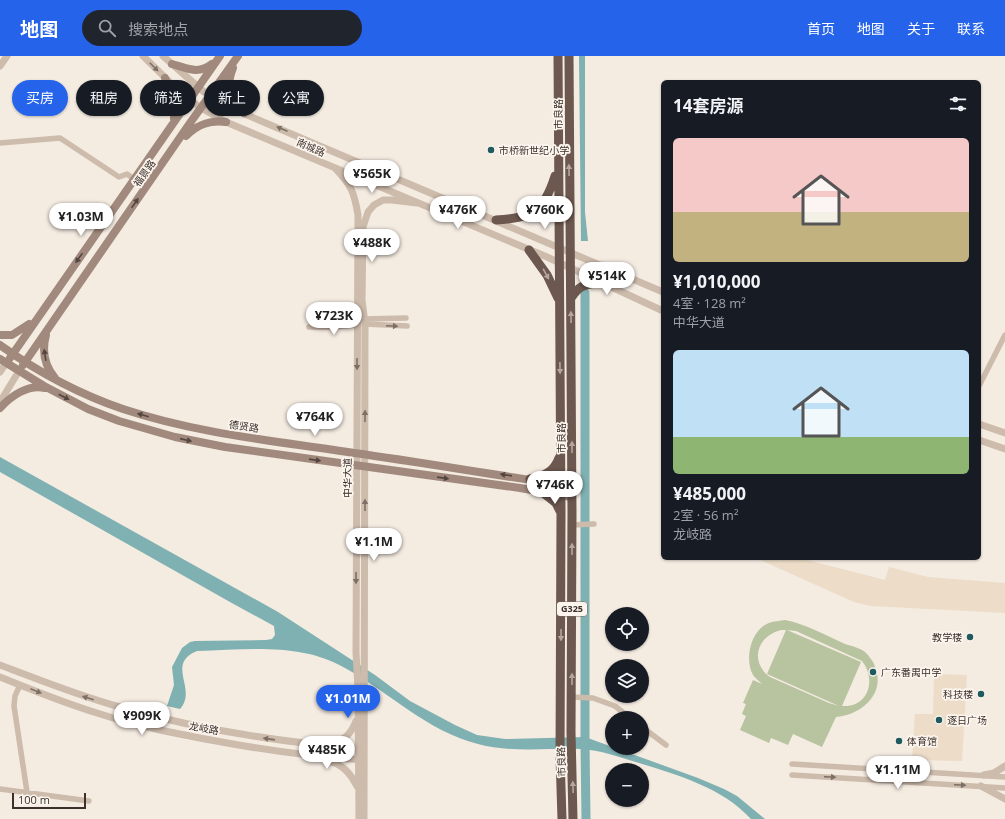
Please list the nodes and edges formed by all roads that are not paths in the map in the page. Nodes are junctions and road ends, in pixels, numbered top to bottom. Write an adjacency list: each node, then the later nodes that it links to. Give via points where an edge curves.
1 (7, 56): 9 (street)
2 (142, 56): 10 (street, 南城路, one-way to 10)
3 (163, 56): 8 (street, 南城路)
4 (220, 56): 8 (main road, via 211,65 198,71); 13 (main road, 福景路)
5 (558, 56): 26 (highway, 市良路 / G325)
6 (569, 56): 35 (highway, 市良路 / G325, one-way to 6)
7 (238, 57): 11 (main road, 福景路); 12 (main road)
8 (172, 64): 13 (street, 南城路)
9 (0, 66)
10 (165, 78): 21 (main road, via 176,105)
11 (221, 80)
12 (229, 80)
13 (198, 87): 14 (main road, 福景路); 15 (street, 南城路)
14 (196, 90)
15 (204, 92)
16 (204, 104): 18 (main road, 福景路)
17 (196, 105): 18 (street, 南城路)
18 (201, 108): 22 (street, 南城路); 24 (main road, 福景路)
19 (177, 116): 21 (main road, 福景路)
20 (251, 116): 29 (street, 南城路, one-way to 20)
21 (173, 122): 27 (main road, 福景路)
22 (226, 122): 24 (main road, via 210,122 197,126); 25 (street, 南城路)
23 (0, 143): 27 (street, via 60,138 119,177 127,174)
24 (172, 149): 48 (main road, 福景路, one-way to 24)
25 (334, 168): 28 (street, 南城路); 31 (street, 中华大道, via 351,186)
26 (558, 168): 29 (highway, via 550,192 541,206 520,218); 33 (highway, 市良路 / G325)
27 (134, 178): 44 (main road, 福景路, one-way to 44)
28 (417, 203): 31 (street, 中华大道, via 383,200 368,212); 32 (street, 南城路)
29 (496, 220): 30 (street, 南城路)
30 (512, 226): 32 (street); 33 (street, 南城路)
31 (361, 227): 47 (street, 中华大道)
32 (506, 240): 34 (street, 南城路)
33 (558, 246): 35 (street, 南城路); 36 (highway, 市良路 / G325)
34 (529, 250): 36 (street, 南城路); 42 (highway, one-way to 42, via 547,275)
35 (570, 252): 37 (street, 南城路); 38 (highway, 市良路 / G325)
36 (559, 263): 38 (street, 南城路); 42 (highway, 市良路 / G325)
37 (602, 265): 39 (street); 40 (street, 南城路)
38 (570, 268): 39 (street, 南城路); 41 (highway, 市良路 / G325)
39 (598, 281): 41 (highway, via 576,289); 43 (street, 南城路)
40 (661, 291)
41 (570, 298): 75 (highway, 市良路 / G325, one-way to 41)
42 (559, 301): 71 (highway, 市良路 / G325, one-way to 71)
43 (661, 310)
44 (37, 317): 52 (main road, via 15,333); 54 (main road, 福景路)
45 (309, 317): 47 (street)
46 (406, 318): 47 (street)
47 (361, 322): 49 (street, one-way to 49); 50 (street, via 333,327); 65 (street, 中华大道, one-way to 65); 67 (street, 中华大道, one-way to 47)
48 (49, 326): 56 (main road, 福景路); 59 (main road, one-way to 48, via 49,372 45,358 44,344)
49 (407, 326)
50 (310, 327)
51 (1005, 334): 60 (street)
52 (0, 336)
53 (0, 346): 54 (main road, 德贤路)
54 (12, 354): 55 (main road, 福景路); 56 (main road, 德贤路)
55 (3, 361): 57 (street, 福景路); 58 (main road)
56 (25, 362): 58 (main road, 福景路); 59 (main road, 德贤路)
57 (0, 372)
58 (19, 372): 61 (main road); 62 (street, 福景路)
59 (58, 381): 70 (main road, 德贤路, one-way to 59, via 184,426 93,398)
60 (981, 382)
61 (50, 390): 63 (main road, via 40,387 26,389 14,395); 72 (main road, one-way to 72, via 109,417 175,437 225,447)
62 (0, 402)
63 (0, 408)
64 (981, 425): 66 (street)
65 (357, 431): 67 (street); 70 (street, 中华大道)
66 (1003, 431)
67 (365, 432): 70 (street, 中华大道)
68 (981, 441): 69 (street)
69 (1005, 450)
70 (361, 454): 72 (street); 73 (main road, 德贤路, one-way to 70)
71 (560, 455): 73 (highway, via 557,464 548,474); 74 (highway, 市良路 / G325)
72 (361, 466): 76 (main road, one-way to 76); 87 (street, 中华大道, one-way to 87, via 356,652); 91 (street, 中华大道, one-way to 72, via 365,695)
73 (530, 479): 74 (main road, 德贤路)
74 (560, 485): 75 (main road, 德贤路); 77 (highway, 市良路 / G325)
75 (572, 486): 78 (highway, 市良路 / G325)
76 (542, 492): 77 (main road); 79 (highway, via 556,503)
77 (560, 496): 78 (main road); 79 (highway, 市良路 / G325)
78 (572, 497): 81 (highway, 市良路 / G325)
79 (561, 512): 108 (highway, 市良路 / G325, one-way to 108)
80 (594, 524): 81 (street)
81 (575, 525): 85 (highway, 市良路 / G325, one-way to 81)
82 (0, 665): 89 (street, 龙岐路, one-way to 82, via 206,728 138,712 82,696)
83 (0, 677): 84 (street, 龙岐路)
84 (20, 685): 92 (street, 龙岐路, one-way to 92, via 78,707 141,726); 103 (street, via 14,706)
85 (575, 697): 86 (street, via 593,698); 109 (highway, 市良路 / G325, one-way to 85, via 571,732)
86 (621, 711)
87 (358, 715): 89 (street, via 351,732 343,740); 91 (street)
88 (649, 732): 90 (street)
89 (299, 742): 91 (street, 龙岐路)
90 (666, 745)
91 (361, 749): 93 (street)
92 (295, 753): 93 (street, 龙岐路); 102 (street, via 337,763 350,774)
93 (361, 760): 102 (street); 107 (street)
94 (792, 764): 97 (street)
95 (1005, 766): 97 (street, via 994,773)
96 (792, 775): 99 (street, one-way to 99)
97 (984, 775): 98 (street)
98 (1005, 777)
99 (981, 786): 100 (street); 104 (street)
100 (1005, 788)
101 (0, 789): 103 (street)
102 (358, 789): 106 (street)
103 (26, 792): 105 (street)
104 (1005, 799)
105 (89, 801)
106 (359, 819)
107 (364, 819)
108 (562, 819)
109 (573, 819)

